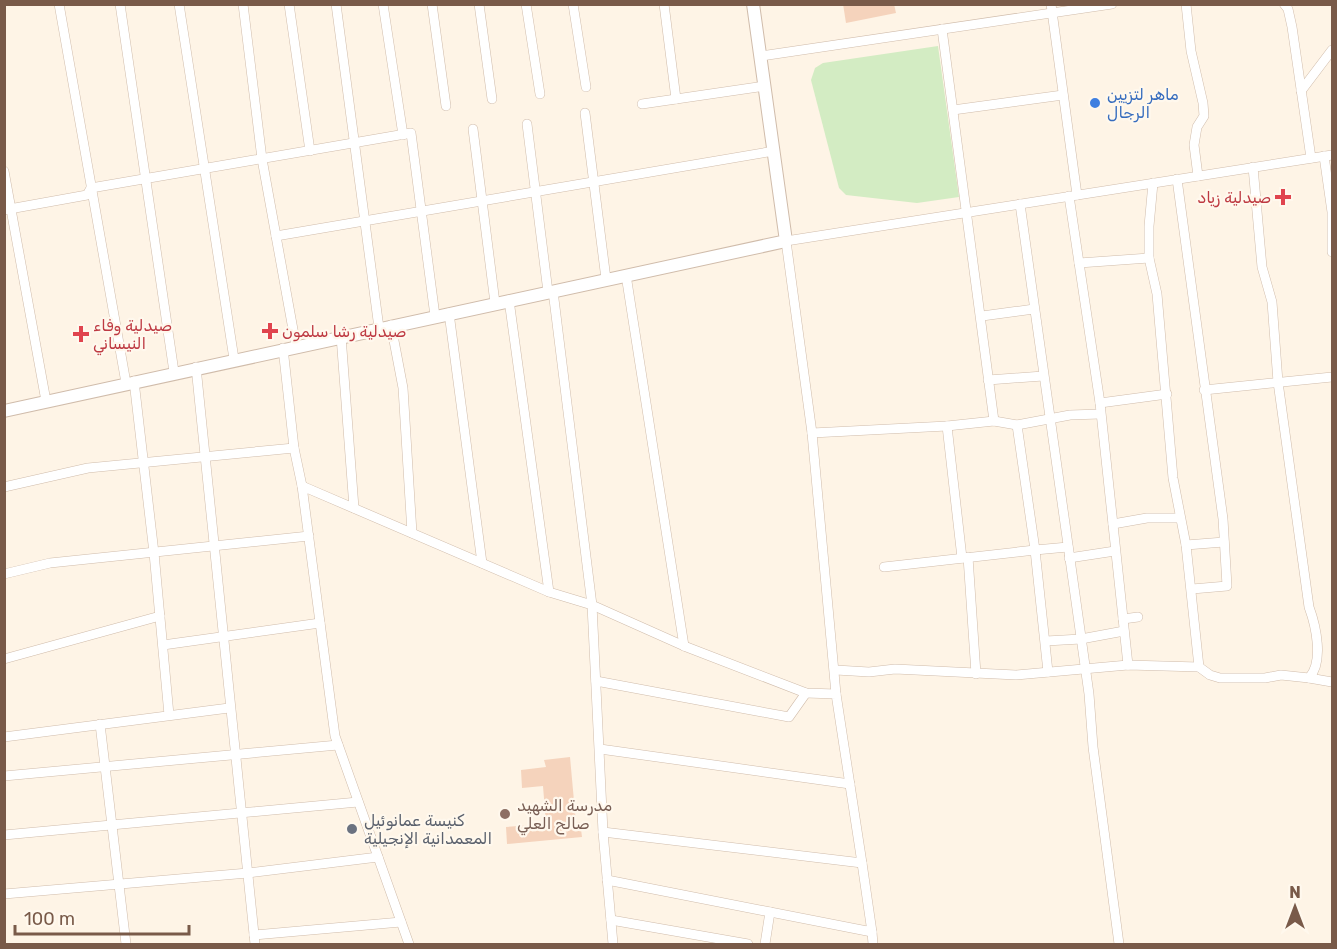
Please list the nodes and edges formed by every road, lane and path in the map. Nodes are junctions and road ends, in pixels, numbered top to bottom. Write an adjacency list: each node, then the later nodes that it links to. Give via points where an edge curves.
1 (59, 4): 49 (street)
2 (120, 4): 45 (street)
3 (179, 4): 42 (street)
4 (243, 4): 40 (street)
5 (289, 4): 36 (street)
6 (336, 4): 35 (street)
7 (383, 4): 34 (street)
8 (432, 4): 29 (street)
9 (479, 4): 26 (street)
10 (526, 4): 24 (street)
11 (573, 4): 22 (street)
12 (664, 4): 27 (street)
13 (753, 4): 20 (street)
14 (1112, 4): 17 (street)
15 (1186, 4): 44 (street, via 1204,116 1197,127 1194,145)
16 (1284, 4): 23 (street, via 1290,18)
17 (1052, 9): 18 (street); 25 (street)
18 (942, 29): 20 (street); 30 (street)
19 (1332, 50): 23 (street)
20 (761, 56): 21 (street)
21 (765, 86): 27 (street); 37 (street)
22 (586, 87)
23 (1301, 91): 39 (street)
24 (540, 94)
25 (1063, 95): 30 (street); 51 (street)
26 (492, 99)
27 (675, 99): 28 (street)
28 (642, 104)
29 (446, 106)
30 (953, 110): 56 (street)
31 (585, 112): 47 (street)
32 (527, 124): 50 (street)
33 (473, 129): 52 (street)
34 (403, 135): 35 (street); 55 (street, via 411,133)
35 (355, 143): 36 (street); 57 (street)
36 (310, 151): 40 (street)
37 (774, 151): 47 (street); 59 (street)
38 (1328, 156): 39 (street); 60 (street)
39 (1311, 158): 41 (street)
40 (262, 159): 42 (street); 58 (street)
41 (1253, 167): 44 (street); 82 (street, via 1262,267 1272,302)
42 (205, 169): 45 (street); 75 (street)
43 (4, 171): 54 (street)
44 (1198, 176): 46 (street)
45 (146, 179): 49 (street); 77 (street)
46 (1177, 179): 48 (street); 83 (street)
47 (594, 182): 50 (street); 64 (street)
48 (1153, 183): 51 (street); 61 (street)
49 (91, 188): 54 (street, via 87,195); 81 (street)
50 (536, 192): 52 (street); 65 (street)
51 (1073, 196): 53 (street); 62 (street)
52 (482, 201): 55 (street); 67 (street)
53 (1020, 204): 56 (street); 68 (street)
54 (8, 209): 85 (street)
55 (422, 211): 57 (street); 70 (street)
56 (968, 212): 59 (street); 71 (street)
57 (365, 221): 58 (street); 72 (street)
58 (276, 236): 74 (street)
59 (786, 241): 63 (street); 92 (street)
60 (1332, 252)
61 (1149, 258): 62 (street); 84 (street, via 1157,294)
62 (1079, 263): 86 (street)
63 (626, 275): 64 (street); 127 (street)
64 (606, 279): 65 (street)
65 (550, 291): 66 (street); 117 (street)
66 (508, 300): 67 (street); 116 (street)
67 (495, 303): 69 (street)
68 (1034, 309): 71 (street); 78 (street)
69 (449, 313): 70 (street); 112 (street)
70 (435, 316): 72 (street)
71 (982, 316): 80 (street)
72 (385, 327): 73 (street); 101 (street, via 403,388)
73 (341, 336): 74 (street); 98 (street)
74 (290, 347): 75 (street); 93 (street)
75 (234, 359): 76 (street)
76 (195, 367): 77 (street); 94 (street)
77 (174, 372): 81 (street)
78 (1043, 376): 80 (street); 88 (street)
79 (1332, 377): 82 (street)
80 (988, 380): 89 (street)
81 (130, 382): 85 (street); 95 (street)
82 (1278, 382): 83 (street); 135 (street, via 1299,547 1315,623 1317,662)
83 (1204, 390): 103 (street)
84 (1167, 394): 86 (street); 99 (street)
85 (45, 401): 87 (street)
86 (1100, 408): 88 (street); 100 (street)
87 (4, 411)
88 (1049, 418): 90 (street); 106 (street)
89 (994, 421): 90 (street); 91 (street)
90 (1017, 425): 107 (street)
91 (947, 426): 92 (street); 110 (street)
92 (812, 433): 131 (street)
93 (294, 448): 94 (street); 96 (street)
94 (204, 456): 95 (street); 105 (street)
95 (144, 462): 97 (street, via 88,468); 109 (street)
96 (302, 486): 98 (street); 102 (street)
97 (4, 487)
98 (354, 508): 101 (street)
99 (1180, 518): 100 (street); 104 (street)
100 (1113, 524): 108 (street)
101 (412, 533): 112 (street)
102 (309, 536): 105 (street); 121 (street)
103 (1224, 542): 104 (street); 115 (street, via 1227,586)
104 (1186, 544): 115 (street)
105 (214, 548): 109 (street); 123 (street)
106 (1068, 548): 107 (street); 111 (street)
107 (1035, 550): 110 (street); 125 (street)
108 (1115, 551): 111 (street); 120 (street)
109 (154, 553): 114 (street, via 50,563); 118 (street)
110 (965, 558): 113 (street); 134 (street)
111 (1069, 558): 124 (street)
112 (483, 563): 116 (street)
113 (884, 567)
114 (4, 574)
115 (1192, 589): 130 (street)
116 (549, 592): 117 (street)
117 (592, 606): 127 (street); 136 (street)
118 (160, 616): 126 (street); 128 (street)
119 (1138, 617): 120 (street)
120 (1123, 619): 122 (street)
121 (320, 623): 123 (street); 144 (street)
122 (1124, 631): 124 (street); 129 (street)
123 (222, 635): 126 (street); 140 (street)
124 (1081, 639): 125 (street); 132 (street)
125 (1046, 641): 133 (street)
126 (163, 645): 141 (street)
127 (684, 646): 138 (street)
128 (4, 659)
129 (1128, 665): 130 (street); 132 (street)
130 (1199, 667): 135 (street, via 1220,678)
131 (836, 669): 134 (street); 139 (street)
132 (1084, 669): 133 (street); 172 (street)
133 (1048, 672): 134 (street)
134 (975, 674)
135 (1309, 678): 137 (street)
136 (596, 681): 138 (street, via 789,717); 145 (street)
137 (1332, 682)
138 (806, 693): 139 (street)
139 (836, 694): 149 (street)
140 (230, 708): 141 (street); 146 (street)
141 (169, 716): 142 (street)
142 (100, 724): 143 (street); 147 (street)
143 (4, 737)
144 (338, 745): 146 (street); 150 (street)
145 (600, 749): 149 (street); 153 (street)
146 (236, 754): 147 (street); 151 (street)
147 (106, 766): 148 (street); 152 (street)
148 (4, 776)
149 (850, 784): 156 (street)
150 (358, 802): 151 (street); 155 (street)
151 (242, 813): 152 (street); 157 (street)
152 (112, 825): 154 (street); 159 (street)
153 (603, 832): 156 (street); 158 (street)
154 (4, 835)
155 (378, 857): 157 (street); 163 (street)
156 (862, 863): 164 (street)
157 (248, 873): 159 (street); 165 (street)
158 (607, 880): 161 (street); 162 (street)
159 (120, 883): 160 (street); 166 (street)
160 (4, 894)
161 (770, 912): 164 (street); 170 (street)
162 (611, 920): 168 (street); 169 (street)
163 (401, 922): 165 (street); 167 (street)
164 (872, 932): 171 (street)
165 (254, 940)
166 (126, 945)
167 (409, 945)
168 (613, 945)
169 (748, 945)
170 (765, 945)
171 (873, 945)
172 (1119, 945)

